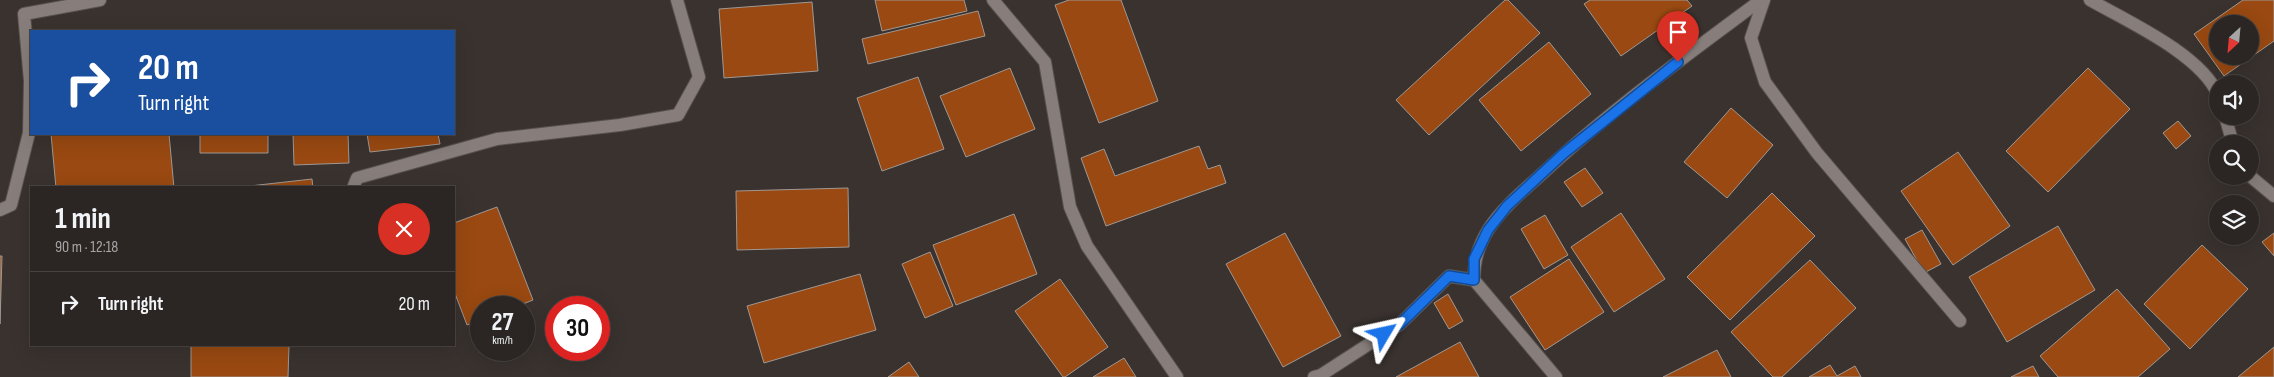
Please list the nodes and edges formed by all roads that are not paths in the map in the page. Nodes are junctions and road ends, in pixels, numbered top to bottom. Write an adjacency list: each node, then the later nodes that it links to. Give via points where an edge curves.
1 (100, 0): 10 (street, via 24,14 30,81 29,133 11,206)
2 (677, 0): 8 (street, via 699,77 678,116 497,139 357,178)
3 (993, 0): 13 (street, via 1045,62 1070,207 1087,246)
4 (1762, 0): 11 (street, via 1563,154 1507,206 1488,230 1474,259); 12 (street, via 1751,38 1765,82 1817,153)
5 (2090, 0): 6 (street, via 2176,48)
6 (2209, 80)
7 (2259, 184): 9 (street)
8 (354, 186)
9 (2274, 196)
10 (0, 210)
11 (1474, 280): 14 (street, via 1449,276 1400,324); 15 (street)
12 (1960, 321)
13 (1177, 377)
14 (1314, 377)
15 (1556, 377)

